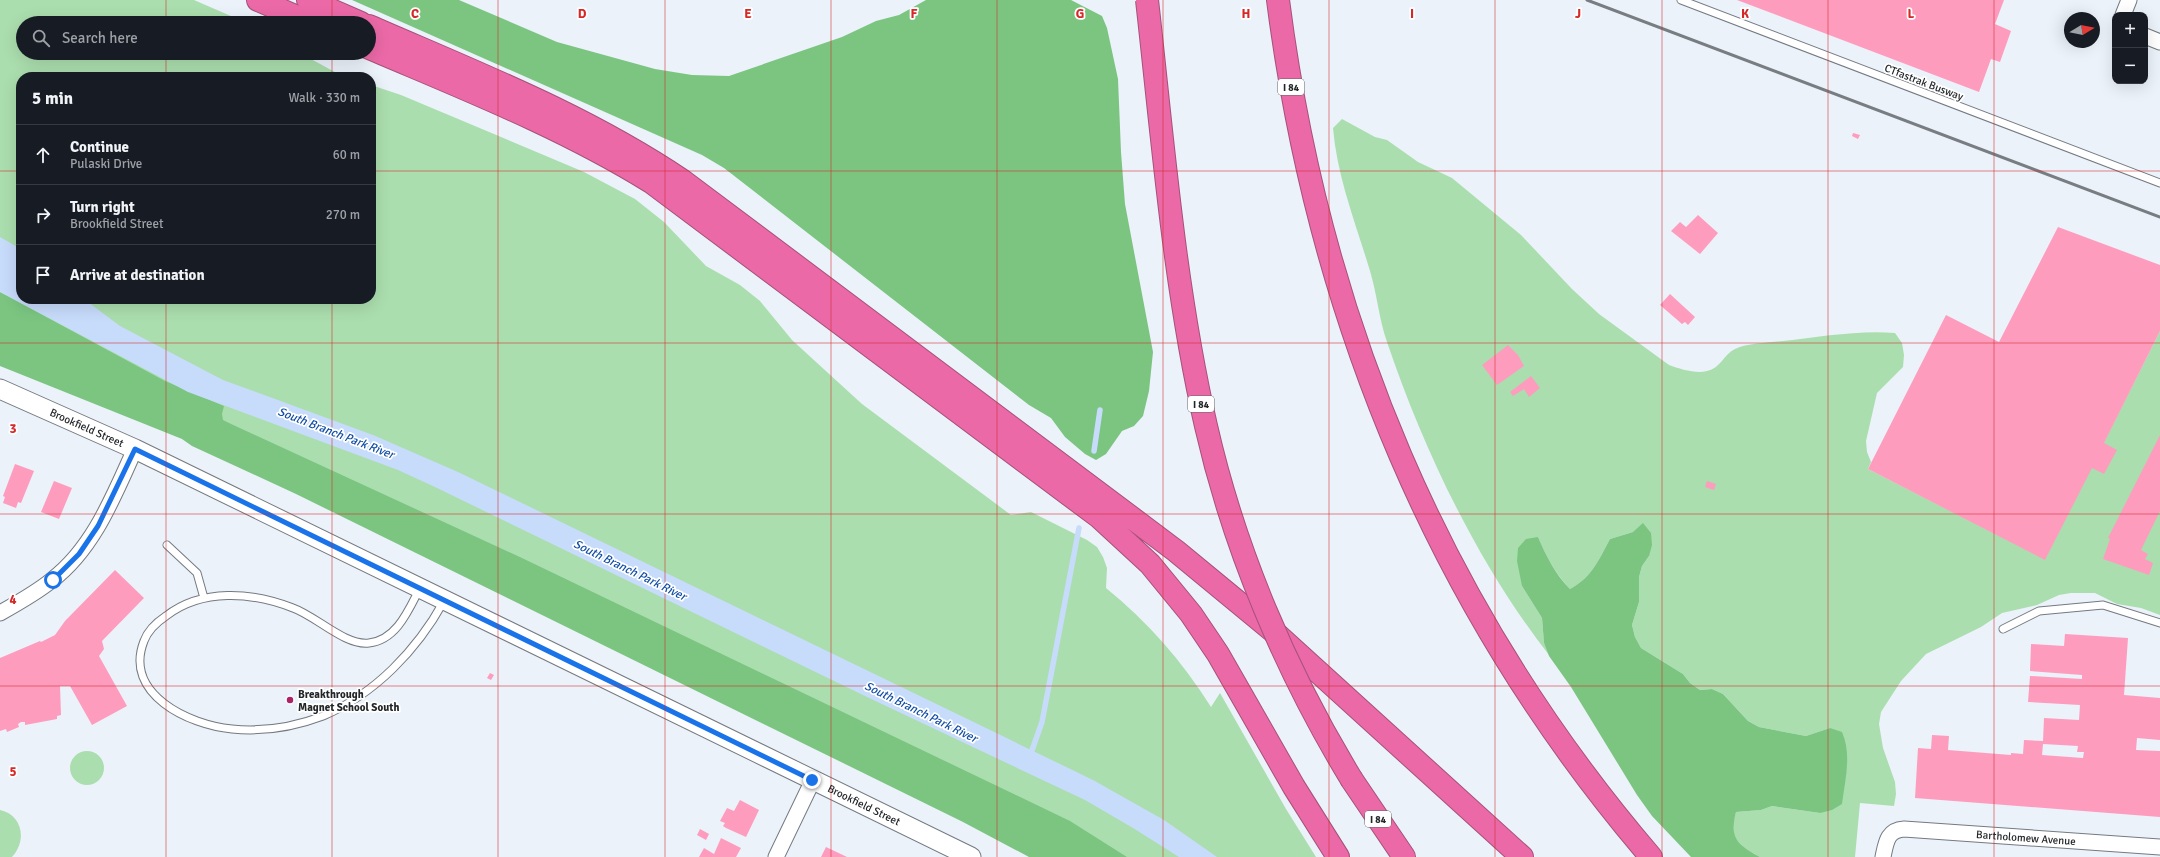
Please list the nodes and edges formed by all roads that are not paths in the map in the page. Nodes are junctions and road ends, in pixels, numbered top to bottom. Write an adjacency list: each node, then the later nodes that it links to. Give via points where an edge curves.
1 (258, 0): 8 (highway)
2 (308, 0): 9 (highway)
3 (1147, 0): 29 (highway, I 84, bridge, via 1181,290 1196,378 1213,455 1236,531 1274,627 1309,703 1352,780)
4 (1278, 0): 31 (highway, I 84, via 1290,82 1308,174 1334,273 1367,374 1398,452 1464,586 1535,705 1598,792)
5 (1682, 0): 14 (lane, CTfastrak Busway)
6 (2129, 0): 7 (street)
7 (2124, 12)
8 (295, 16)
9 (345, 16)
10 (376, 29): 30 (highway, via 572,115 683,181 1119,506 1188,561 1294,649)
11 (2148, 37): 12 (street)
12 (2160, 42)
13 (376, 51): 28 (highway, via 568,134 651,182 1100,517 1150,564 1191,614 1218,654)
14 (2160, 183)
15 (0, 388): 16 (street, Brookfield Street)
16 (135, 449): 18 (street, Brookfield Street); 21 (street, via 98,526 79,554 53,580)
17 (167, 545): 19 (lane, via 196,573)
18 (420, 588): 19 (lane, via 406,616 395,629 370,643 350,640 315,618 270,601 238,595); 20 (street, Brookfield Street)
19 (204, 598): 20 (lane, via 179,606 148,633 141,659 146,683 155,698 184,715 215,726 253,730 277,729 317,718 365,692 386,675 422,638)
20 (445, 600): 24 (street, Brookfield Street)
21 (0, 613)
22 (2160, 623): 23 (lane, via 2103,606 2039,611)
23 (2003, 629)
24 (812, 780): 26 (street); 27 (street, Brookfield Street)
25 (2160, 847): 32 (street, Bartholomew Avenue, via 1904,829 1893,831 1886,842)
26 (776, 857)
27 (971, 857)
28 (1338, 857)
29 (1404, 857)
30 (1522, 857)
31 (1651, 857)
32 (1883, 857)

